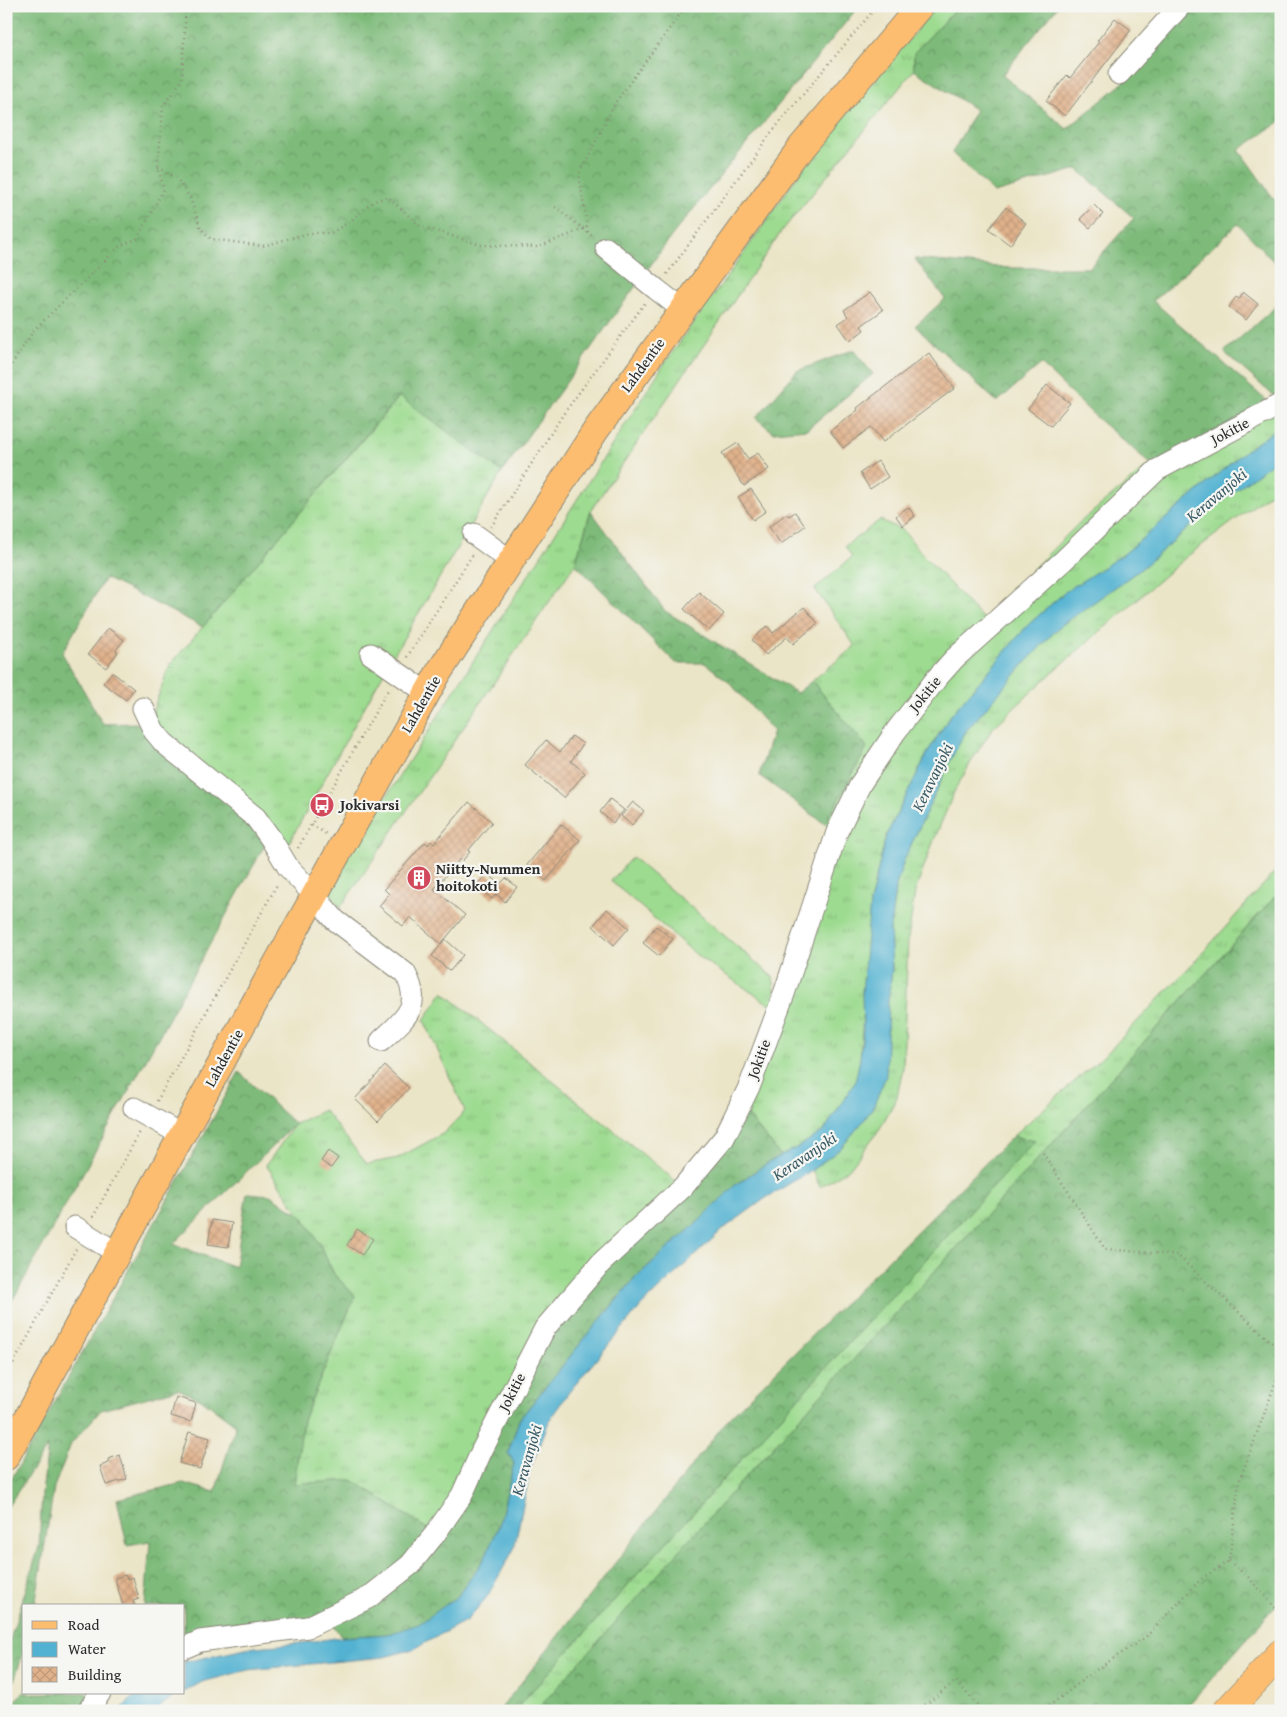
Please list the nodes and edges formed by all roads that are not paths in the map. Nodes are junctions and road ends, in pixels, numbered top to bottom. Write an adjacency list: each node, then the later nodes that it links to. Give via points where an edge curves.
1 (1180, 6): 3 (street)
2 (911, 9): 5 (main road, Lahdentie, via 801,147)
3 (1119, 74)
4 (606, 248): 5 (street)
5 (683, 310): 8 (main road, Lahdentie, via 596,430)
6 (1281, 404): 19 (street, Jokitie, via 1157,470 954,659 896,731 861,783 837,832 785,991 750,1085 724,1138 682,1187 601,1263 545,1328 462,1495 410,1565 368,1598 308,1626 200,1641)
7 (474, 534): 8 (street)
8 (511, 561): 10 (main road, Lahdentie)
9 (371, 654): 10 (street)
10 (427, 693): 12 (main road, Lahdentie)
11 (143, 708): 12 (street, via 164,743 256,818 288,867)
12 (314, 894): 13 (street, via 335,920 398,967 412,985 414,1002 407,1016); 15 (main road, Lahdentie)
13 (381, 1041)
14 (134, 1108): 15 (street)
15 (182, 1135): 17 (main road, Lahdentie)
16 (75, 1228): 17 (street)
17 (117, 1253): 18 (main road, Lahdentie)
18 (6, 1457)
19 (185, 1648)
20 (1281, 1653): 23 (highway)
21 (99, 1694): 22 (street)
22 (88, 1711)
23 (1227, 1711)

